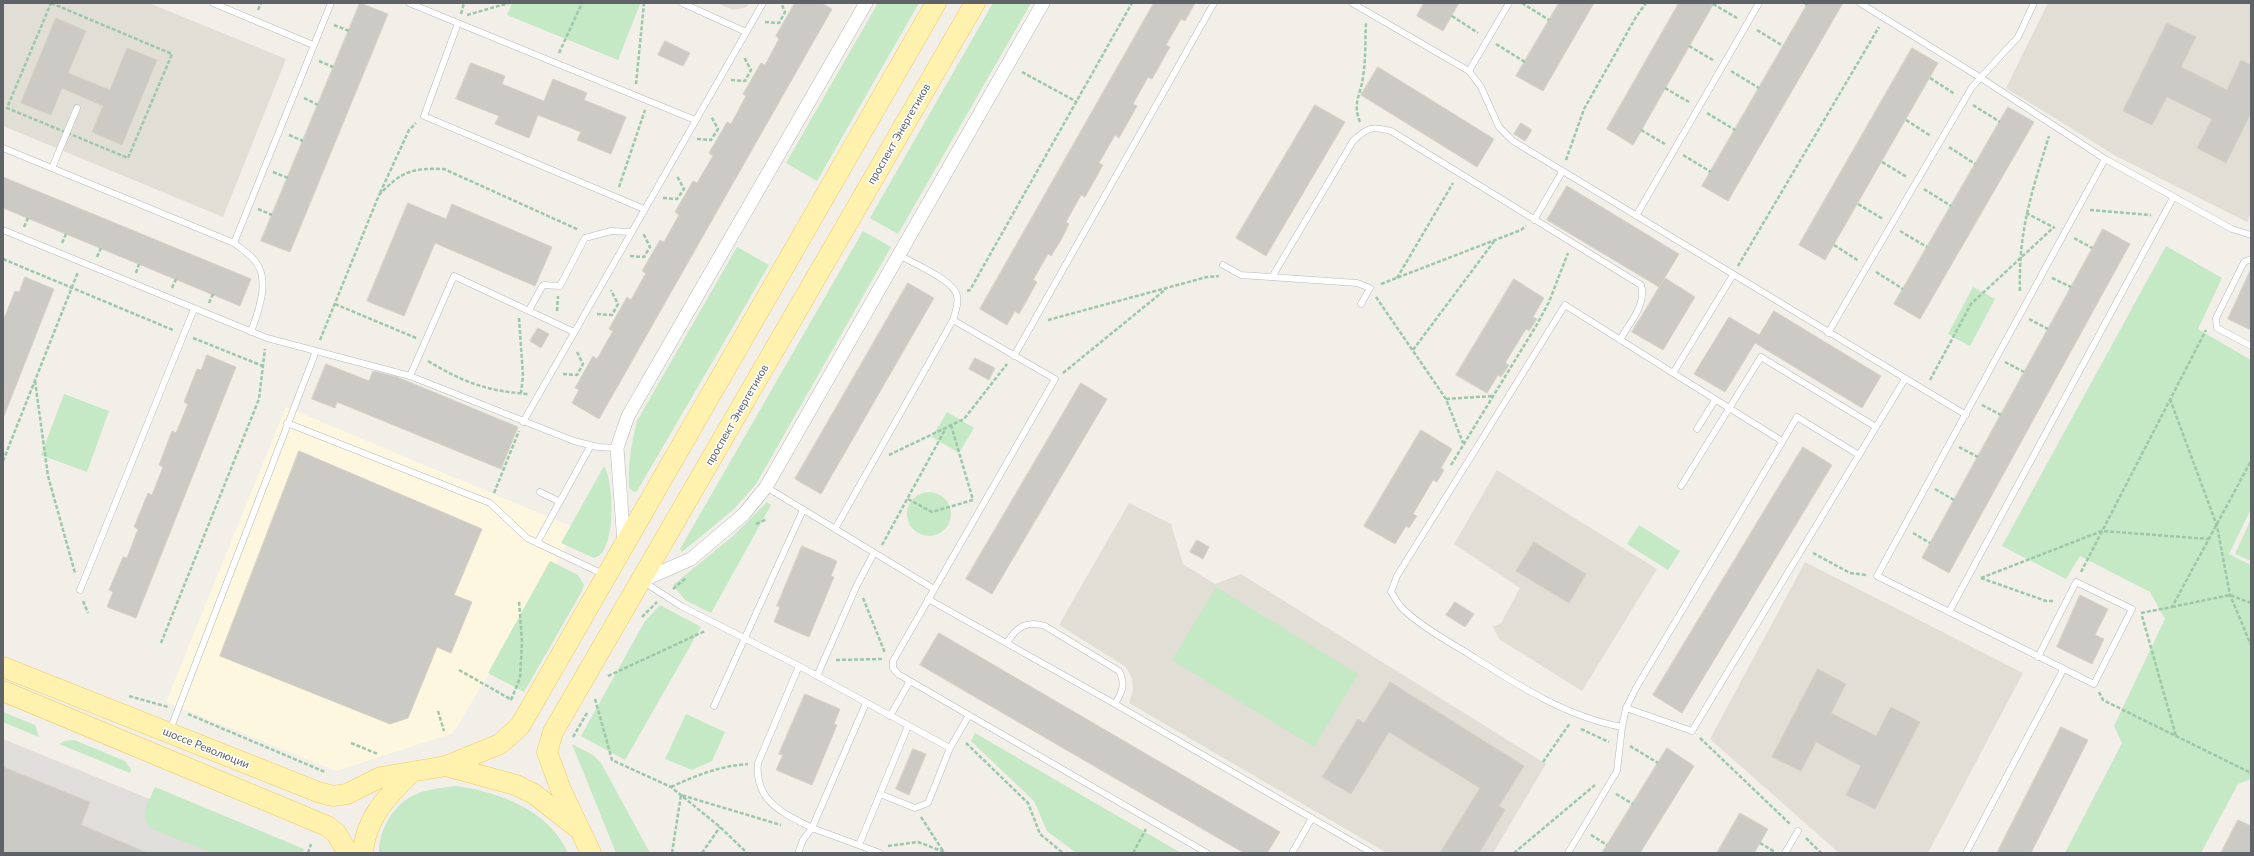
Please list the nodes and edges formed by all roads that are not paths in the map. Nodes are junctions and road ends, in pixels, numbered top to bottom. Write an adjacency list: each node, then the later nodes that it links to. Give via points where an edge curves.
1 (213, 3): 18 (lane)
2 (331, 3): 18 (lane)
3 (409, 3): 16 (lane)
4 (682, 3): 17 (lane)
5 (763, 3): 17 (lane)
6 (866, 3): 64 (street, via 628,416)
7 (936, 3): 73 (main road)
8 (975, 3): 76 (main road, проспект Энергетиков)
9 (1044, 3): 36 (street)
10 (1214, 3): 51 (lane)
11 (1352, 3): 19 (lane)
12 (1509, 3): 19 (lane)
13 (1759, 3): 29 (lane)
14 (1860, 3): 20 (lane)
15 (2034, 3): 20 (lane, via 2018,37)
16 (458, 23): 22 (lane); 28 (lane, via 424,116)
17 (746, 32): 22 (lane)
18 (313, 45): 35 (lane)
19 (1469, 71): 26 (lane, via 1481,87 1499,127 1513,141)
20 (1981, 78): 24 (lane); 47 (lane, via 1972,87)
21 (77, 108): 25 (lane)
22 (695, 120): 28 (lane)
23 (3, 148): 25 (lane)
24 (2105, 159): 27 (lane); 57 (lane)
25 (52, 168): 35 (lane)
26 (1562, 172): 29 (lane); 30 (lane)
27 (2173, 198): 33 (lane, via 2232,229); 80 (lane)
28 (644, 209): 32 (lane)
29 (1636, 216): 39 (lane)
30 (1534, 220): 40 (lane, via 1391,131 1375,127 1363,131 1353,141); 48 (lane, via 1641,285 1644,295 1642,303)
31 (4, 231): 34 (lane); 42 (lane)
32 (631, 232): 43 (lane, via 611,232 585,238 560,286 543,286); 46 (lane)
33 (2251, 235)
34 (3, 239)
35 (234, 243): 45 (lane, via 256,261 263,283 261,304)
36 (900, 255): 44 (lane, via 950,284 958,296); 67 (street)
37 (2251, 259): 49 (lane, via 2244,262 2216,318 2217,328)
38 (1224, 265): 40 (lane, via 1241,275)
39 (1733, 275): 47 (lane); 52 (lane)
40 (1272, 277): 41 (lane, via 1357,283 1370,288)
41 (1361, 304)
42 (194, 309): 45 (lane); 78 (lane)
43 (529, 310): 46 (lane); 53 (lane, via 454,276)
44 (953, 320): 51 (lane); 71 (lane)
45 (251, 332): 50 (lane)
46 (574, 332): 58 (lane)
47 (1828, 333): 54 (lane)
48 (1620, 340): 52 (lane); 97 (lane, via 1565,305 1397,576 1391,592 1402,607 1441,637 1529,691 1574,713)
49 (2251, 346)
50 (316, 350): 53 (lane); 59 (lane)
51 (1014, 356): 77 (lane, via 1055,380)
52 (1673, 373): 55 (lane)
53 (410, 376): 58 (lane)
54 (1905, 379): 57 (lane); 60 (lane)
55 (1715, 400): 56 (lane); 61 (lane)
56 (1728, 408): 60 (lane, via 1761,357); 62 (lane); 66 (lane)
57 (1966, 415): 80 (lane, via 1877,576)
58 (523, 422): 63 (lane)
59 (287, 423): 72 (lane, via 490,503 526,538); 98 (lane)
60 (1876, 427): 65 (lane)
61 (1697, 429)
62 (1782, 441): 65 (lane, via 1797,417); 93 (lane)
63 (591, 445): 64 (lane); 69 (lane)
64 (618, 448): 73 (street)
65 (1859, 455): 93 (lane, via 1692,731)
66 (1681, 486)
67 (766, 487): 70 (lane); 76 (street, via 744,514 691,559)
68 (540, 492): 69 (lane)
69 (560, 502): 72 (lane)
70 (803, 510): 71 (lane); 81 (lane)
71 (835, 529): 74 (lane)
72 (537, 543): 75 (lane)
73 (624, 544): 75 (main road)
74 (874, 553): 77 (lane); 87 (lane, via 857,585)
75 (606, 576): 100 (main road, via 520,726 500,744)
76 (641, 580): 81 (lane, via 665,596); 106 (main road, проспект Энергетиков, via 553,732 547,752 561,790)
77 (934, 588): 79 (lane)
78 (80, 590)
79 (928, 599): 82 (lane); 88 (lane, via 893,661 898,674)
80 (1949, 612): 83 (lane)
81 (744, 638): 84 (lane); 92 (lane)
82 (1007, 643): 91 (lane); 91 (lane, via 1020,626 1045,626 1120,671 1124,680 1123,689)
83 (2038, 657): 86 (lane); 86 (lane, via 2076,582 2132,609 2094,684)
84 (799, 666): 87 (lane); 104 (lane, via 758,764 757,777 772,804 788,816)
85 (3, 667): 98 (main road, шоссе Революции)
86 (2063, 670): 118 (lane)
87 (818, 676): 90 (lane)
88 (910, 681): 94 (lane); 95 (lane)
89 (3, 691): 108 (main road, via 321,823 336,833)
90 (866, 702): 95 (lane); 104 (lane)
91 (1115, 704): 103 (lane)
92 (714, 706)
93 (1626, 708): 97 (lane)
94 (969, 715): 99 (lane); 113 (lane)
95 (890, 716): 96 (lane)
96 (908, 726): 99 (lane); 102 (lane)
97 (1622, 728): 116 (lane, via 1617,771)
98 (169, 733): 101 (main road, шоссе Революции, via 333,796 348,794 381,777)
99 (950, 748): 102 (lane, via 928,803 915,808)
100 (446, 766): 101 (main road, шоссе Революции); 106 (main road, шоссе Революции, via 516,785 534,794)
101 (411, 773): 109 (main road, via 390,793 376,812 367,829)
102 (880, 794): 107 (lane)
103 (1312, 818): 114 (lane); 115 (lane)
104 (812, 828): 107 (lane); 111 (lane)
105 (1798, 831): 117 (lane)
106 (582, 832): 110 (main road, шоссе Революции)
107 (859, 845): 112 (lane)
108 (348, 853)
109 (363, 853)
110 (591, 853)
111 (798, 853)
112 (880, 853)
113 (1207, 853)
114 (1292, 853)
115 (1372, 853)
116 (1568, 853)
117 (1785, 853)
118 (1966, 853)

